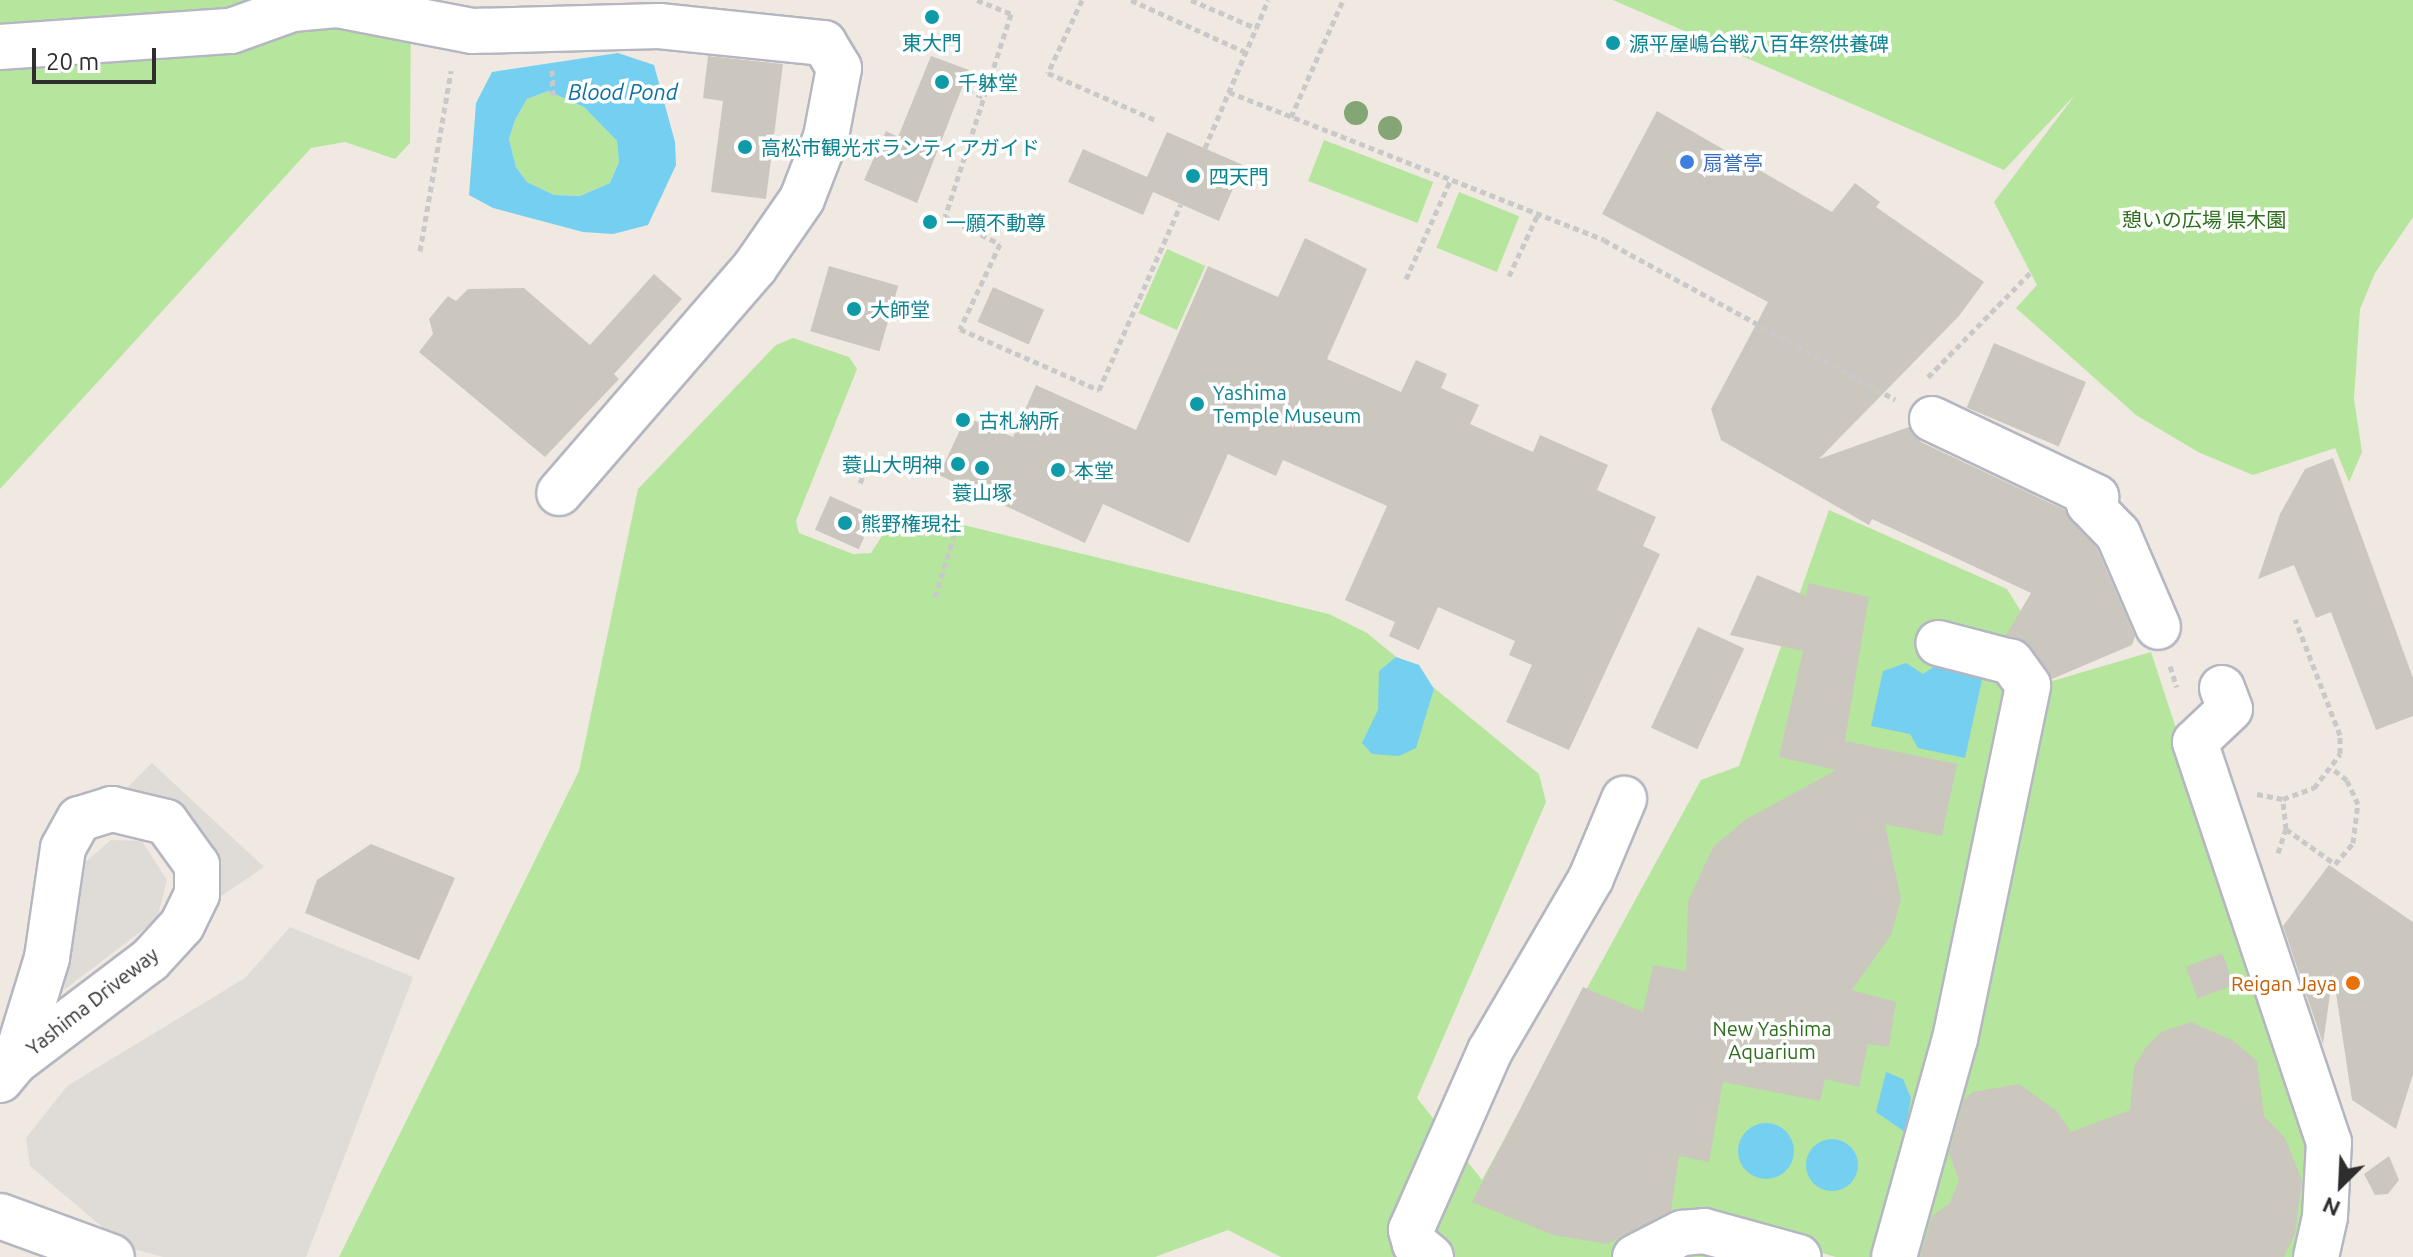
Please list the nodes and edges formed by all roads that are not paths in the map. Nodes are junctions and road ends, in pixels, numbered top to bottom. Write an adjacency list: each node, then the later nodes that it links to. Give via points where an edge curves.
1 (0, 47): 3 (street, via 231,31 312,6 472,31 659,26 824,43 839,68 817,165 784,230)
2 (1928, 400): 4 (street, via 2096,497 2089,504 2118,534)
3 (559, 493)
4 (2158, 627)
5 (1938, 643): 14 (street, via 2011,662 2028,685 1955,1039)
6 (2222, 688): 15 (street, via 2230,709 2195,742 2329,1142 2325,1217)
7 (1624, 799): 11 (street, via 1591,878 1490,1051 1411,1230 1415,1244)
8 (8, 1071): 8 (street, Yashima Driveway, via 47,958 63,848 79,819 112,809 166,822 197,865 197,894 182,925 150,960)
9 (0, 1216): 10 (street)
10 (112, 1257)
11 (1431, 1257)
12 (1635, 1257): 13 (street, via 1682,1233 1704,1231)
13 (1799, 1257)
14 (1894, 1257)
15 (2316, 1257)

